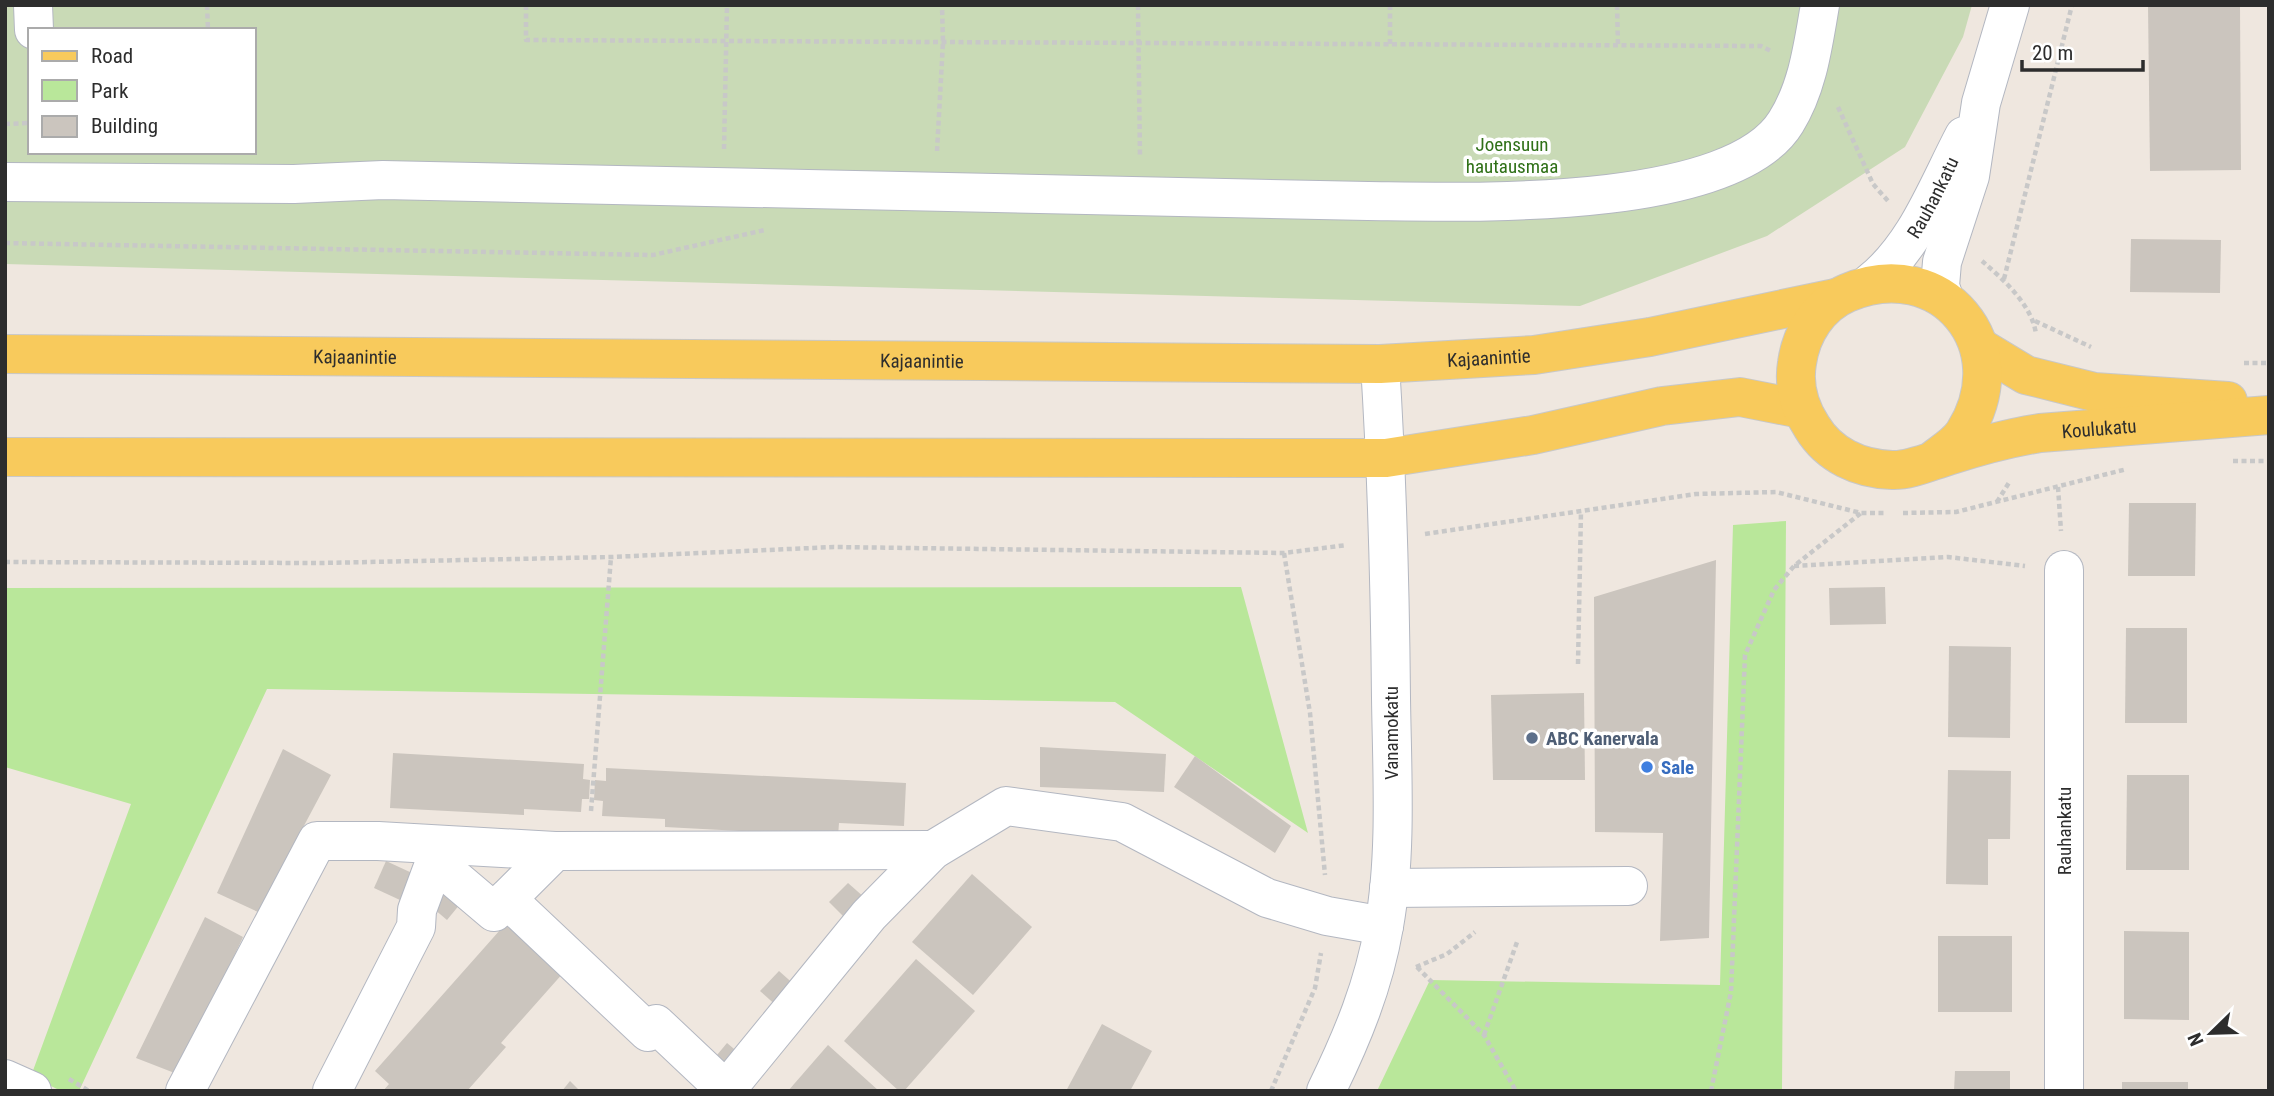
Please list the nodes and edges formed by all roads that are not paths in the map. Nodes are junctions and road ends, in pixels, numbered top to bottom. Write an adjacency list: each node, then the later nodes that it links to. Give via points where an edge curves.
1 (33, 5): 4 (street)
2 (1821, 5): 6 (street, via 1799,66 1786,124 1758,152 1704,176 1600,197 1504,202 383,180 294,184)
3 (2010, 5): 5 (street, Rauhankatu)
4 (34, 28)
5 (1980, 103): 7 (street, Rauhankatu, via 1921,219 1891,267); 9 (street, Rauhankatu, via 1970,176 1942,262)
6 (25, 172)
7 (1870, 283): 8 (main road); 9 (main road, via 1908,283)
8 (1835, 298): 12 (main road, Kajaanintie, via 1650,337 1534,355); 14 (main road, via 1812,320 1799,348 1794,379)
9 (1944, 298): 10 (main road, via 1970,327)
10 (1980, 348): 13 (main road, Koulukatu, via 2026,375 2094,392); 18 (main road, via 1980,401 1963,436)
11 (5, 354): 12 (main road, Kajaanintie)
12 (1380, 364): 17 (street, Vanamokatu)
13 (2269, 404)
14 (1801, 409): 17 (main road, via 1740,397 1675,404 1533,435); 18 (main road, via 1821,443 1855,465 1894,471)
15 (2269, 415): 18 (main road, Koulukatu, via 2040,433)
16 (5, 457): 17 (main road)
17 (1386, 458): 24 (street, Vanamokatu, via 1392,754)
18 (1932, 461)
19 (2064, 570): 33 (street, Rauhankatu)
20 (933, 850): 21 (street); 26 (street, via 1006,806 1122,822 1268,898); 28 (street, via 869,915 726,1090)
21 (572, 851): 22 (street); 25 (street)
22 (438, 853): 25 (street, via 494,912); 30 (street, via 317,841); 31 (street, via 416,910 416,926)
23 (1628, 886): 24 (street)
24 (1389, 888): 26 (street, Vanamokatu)
25 (507, 899): 28 (street, via 648,1032 656,1024)
26 (1384, 926): 32 (street, Vanamokatu, via 1358,1025)
27 (5, 1079): 29 (street)
28 (709, 1085)
29 (32, 1091)
30 (185, 1091)
31 (332, 1091)
32 (1326, 1091)
33 (2064, 1091)

